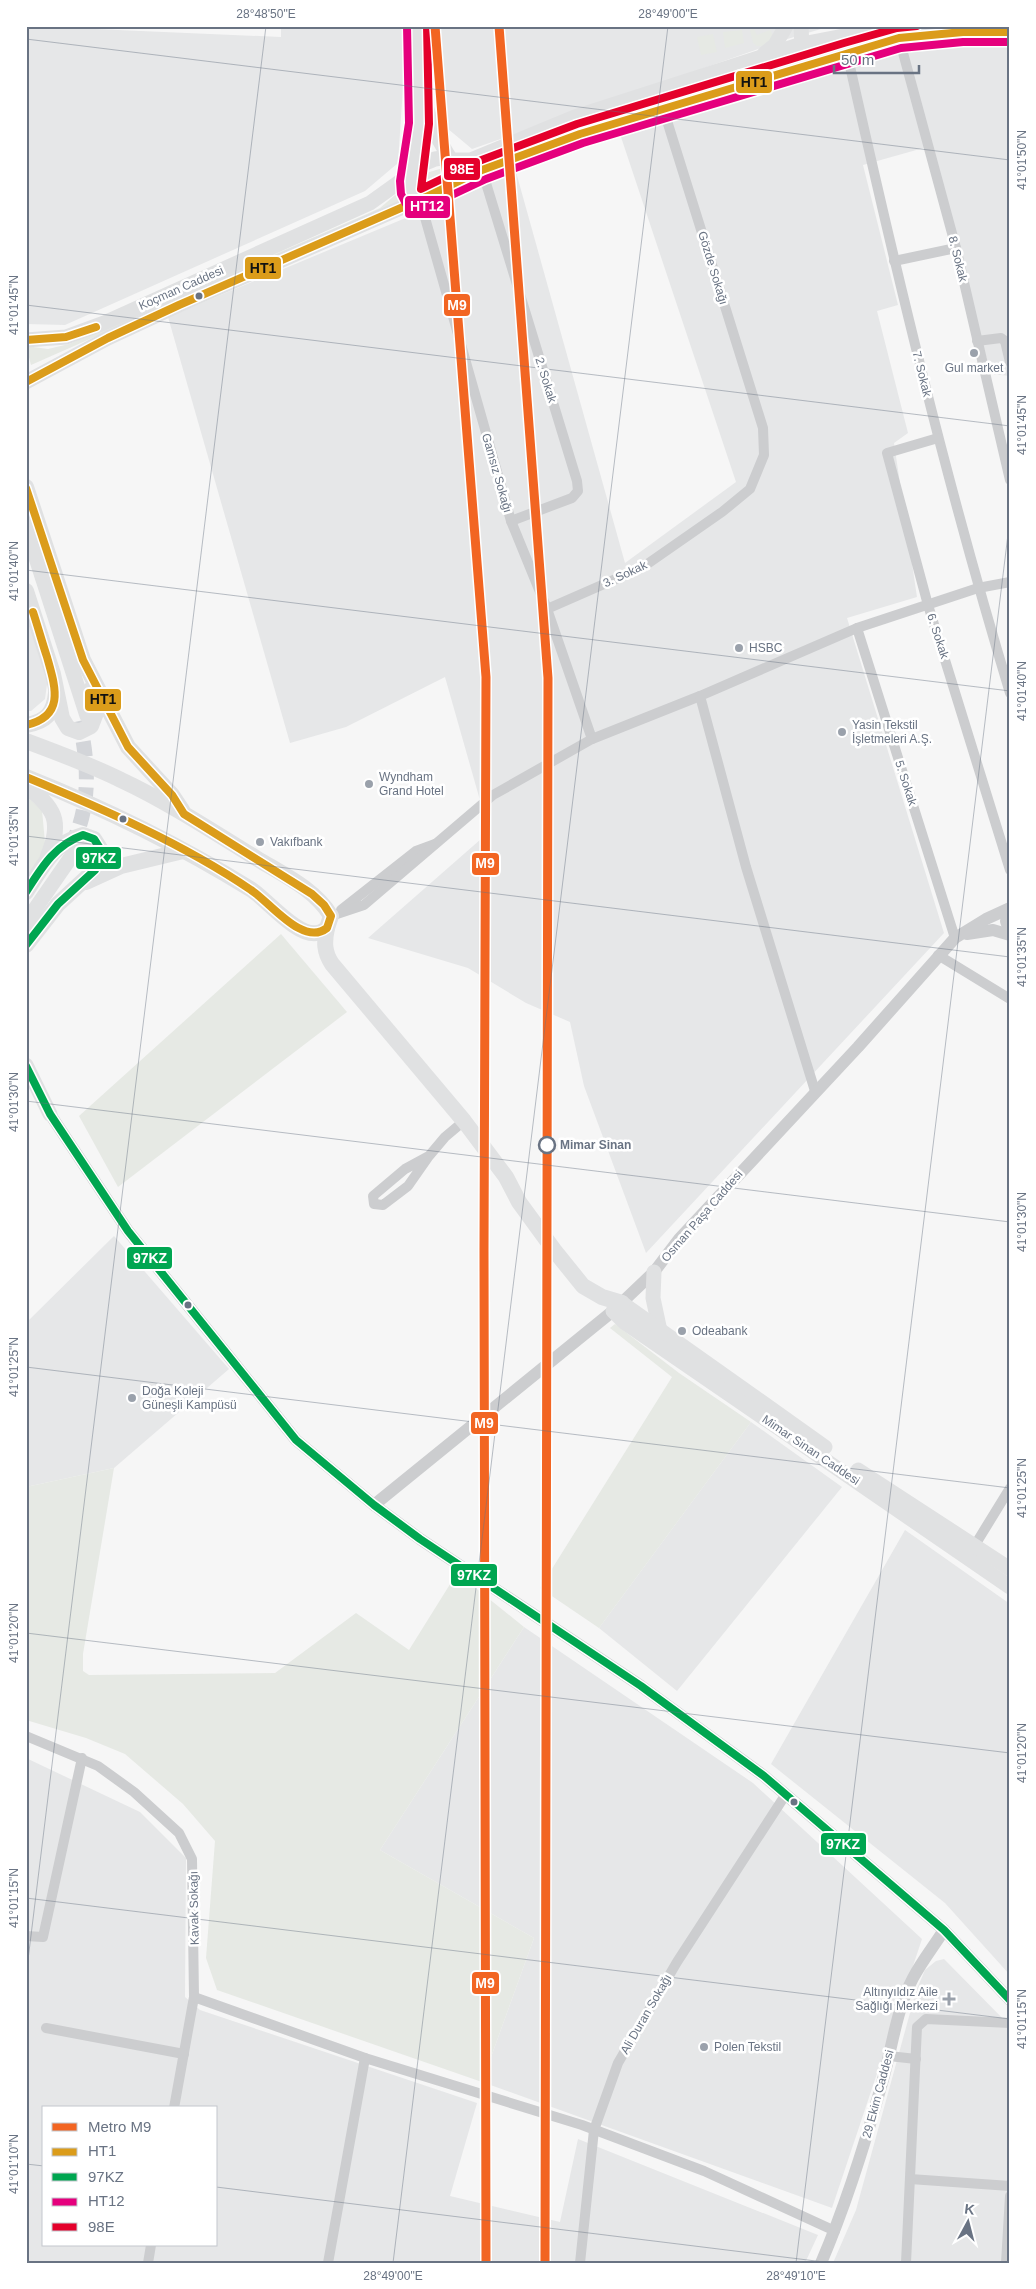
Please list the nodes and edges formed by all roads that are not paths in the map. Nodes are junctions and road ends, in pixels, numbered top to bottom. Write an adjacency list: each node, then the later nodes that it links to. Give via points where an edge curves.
1 (417, 26): 9 (main road)
2 (786, 26): 8 (main road, via 775,45)
3 (801, 26): 6 (main road)
4 (897, 32): 5 (main road); 6 (main road); 7 (main road); 17 (street, 8. Sokak)
5 (1010, 32)
6 (802, 44): 8 (main road); 10 (main road, via 796,57 754,71)
7 (847, 53): 10 (main road); 18 (street, 7. Sokak)
8 (758, 58): 12 (main road, via 575,116 471,160)
9 (420, 80): 12 (main road, via 427,115 438,141); 14 (main road, via 420,121)
10 (729, 88): 11 (main road)
11 (663, 108): 13 (main road); 26 (street, Gözde Sokağı, via 763,428 764,455 750,489)
12 (451, 159): 14 (main road, Koçman Caddesi, via 435,159); 15 (main road, via 456,171)
13 (482, 170): 15 (main road); 27 (street, 2. Sokak, via 578,491 572,498)
14 (411, 172): 16 (main road, via 413,197); 19 (main road, Koçman Caddesi, via 370,203 104,323 66,338)
15 (450, 186): 16 (main road, Koçman Caddesi)
16 (420, 200): 22 (main road, Koçman Caddesi, via 108,338); 27 (street, Gamsız Sokağı)
17 (956, 248): 18 (street); 20 (street, 8. Sokak)
18 (894, 261): 23 (street, 7. Sokak)
19 (26, 340)
20 (977, 341): 21 (street, via 1002,338); 24 (street, 8. Sokak)
21 (1010, 362)
22 (26, 382)
23 (938, 438): 31 (street, 7. Sokak); 33 (street, 6. Sokak, via 886,453)
24 (1010, 480)
25 (26, 486): 36 (main road)
26 (722, 512): 34 (street, 3. Sokak, via 643,567)
27 (511, 521): 34 (street, Gamsız Sokağı)
28 (26, 527): 29 (main road, via 83,719)
29 (26, 560)
30 (1010, 582): 31 (street)
31 (978, 588): 33 (street); 38 (street, 7. Sokak)
32 (26, 591): 37 (main road)
33 (928, 605): 35 (street); 50 (street, 6. Sokak)
34 (547, 609): 41 (street, Gamsız Sokağı)
35 (857, 628): 39 (street); 58 (street, 5. Sokak)
36 (83, 660): 37 (main road, via 96,709 96,718 86,730 74,731 65,724); 45 (main road, via 128,747)
37 (56, 688): 40 (main road, via 48,717)
38 (1010, 693)
39 (700, 696): 41 (street); 64 (street, via 746,867)
40 (26, 725)
41 (592, 739): 55 (street, via 493,795 364,905)
42 (26, 741): 45 (main road, via 122,780)
43 (26, 777): 47 (main road)
44 (26, 786): 49 (main road, via 47,801 53,814 53,845)
45 (184, 814): 55 (main road, via 312,894)
46 (80, 844): 56 (main road)
47 (183, 850): 51 (main road, via 121,866); 55 (main road, via 253,891 303,932 318,934)
48 (66, 856): 54 (main road)
49 (45, 864): 51 (main road, via 63,842 83,835 94,839 101,850 99,862); 52 (main road)
50 (1010, 870)
51 (81, 884): 59 (main road, via 58,904)
52 (26, 892)
53 (1010, 909): 57 (street, via 1006,921); 58 (street, Osman Paşa Caddesi)
54 (26, 910)
55 (332, 919): 66 (main road, via 324,940 326,955)
56 (26, 922)
57 (1010, 934): 58 (street, via 993,930)
58 (955, 938): 60 (street, Osman Paşa Caddesi)
59 (26, 944)
60 (938, 955): 61 (street); 64 (street, Osman Paşa Caddesi)
61 (1010, 999)
62 (26, 1065): 65 (main road)
63 (26, 1081): 65 (main road)
64 (815, 1091): 68 (street, Osman Paşa Caddesi, via 679,1239)
65 (50, 1114): 72 (street, via 128,1231 296,1440)
66 (464, 1121): 67 (street); 69 (main road, via 506,1177 536,1226 583,1286)
67 (429, 1156): 67 (street, via 384,1185 373,1196 374,1204 383,1205 408,1186)
68 (654, 1272): 69 (street, Osman Paşa Caddesi); 70 (main road, via 653,1298)
69 (617, 1307): 70 (main road, Mimar Sinan Caddesi); 72 (street, Osman Paşa Caddesi); 75 (main road, Mimar Sinan Caddesi, via 624,1322)
70 (660, 1330): 73 (main road, Mimar Sinan Caddesi, via 856,1469)
71 (1010, 1488): 73 (street)
72 (374, 1505): 78 (street, via 640,1686)
73 (975, 1545): 74 (main road, Mimar Sinan Caddesi)
74 (1010, 1569)
75 (1010, 1587)
76 (26, 1736): 77 (street, Kavak Sokağı)
77 (82, 1758): 80 (street, via 43,1937); 81 (street, Kavak Sokağı, via 140,1798 178,1833 192,1859)
78 (786, 1794): 79 (street); 90 (street, Ali Duran Sokağı, via 640,2022 618,2063)
79 (944, 1930): 82 (street); 86 (street, 29 Ekim Caddesi, via 912,1979 896,2023)
80 (26, 1936)
81 (194, 1997): 85 (street, Kavak Sokağı); 87 (street)
82 (1010, 2000)
83 (1010, 2023): 88 (street, via 926,2019 917,2027)
84 (46, 2028): 85 (street)
85 (184, 2054): 89 (street, Kavak Sokağı)
86 (889, 2056): 88 (street); 94 (street, 29 Ekim Caddesi)
87 (365, 2058): 90 (street); 97 (street)
88 (916, 2059): 91 (street)
89 (174, 2106)
90 (594, 2130): 94 (street, via 704,2171); 98 (street, Ali Duran Sokağı)
91 (910, 2180): 92 (street); 100 (street)
92 (1010, 2186)
93 (1010, 2196): 101 (street)
94 (835, 2231): 99 (street, 29 Ekim Caddesi)
95 (151, 2246): 96 (street)
96 (148, 2263)
97 (328, 2263)
98 (580, 2263)
99 (821, 2263)
100 (906, 2263)
101 (1006, 2263)

